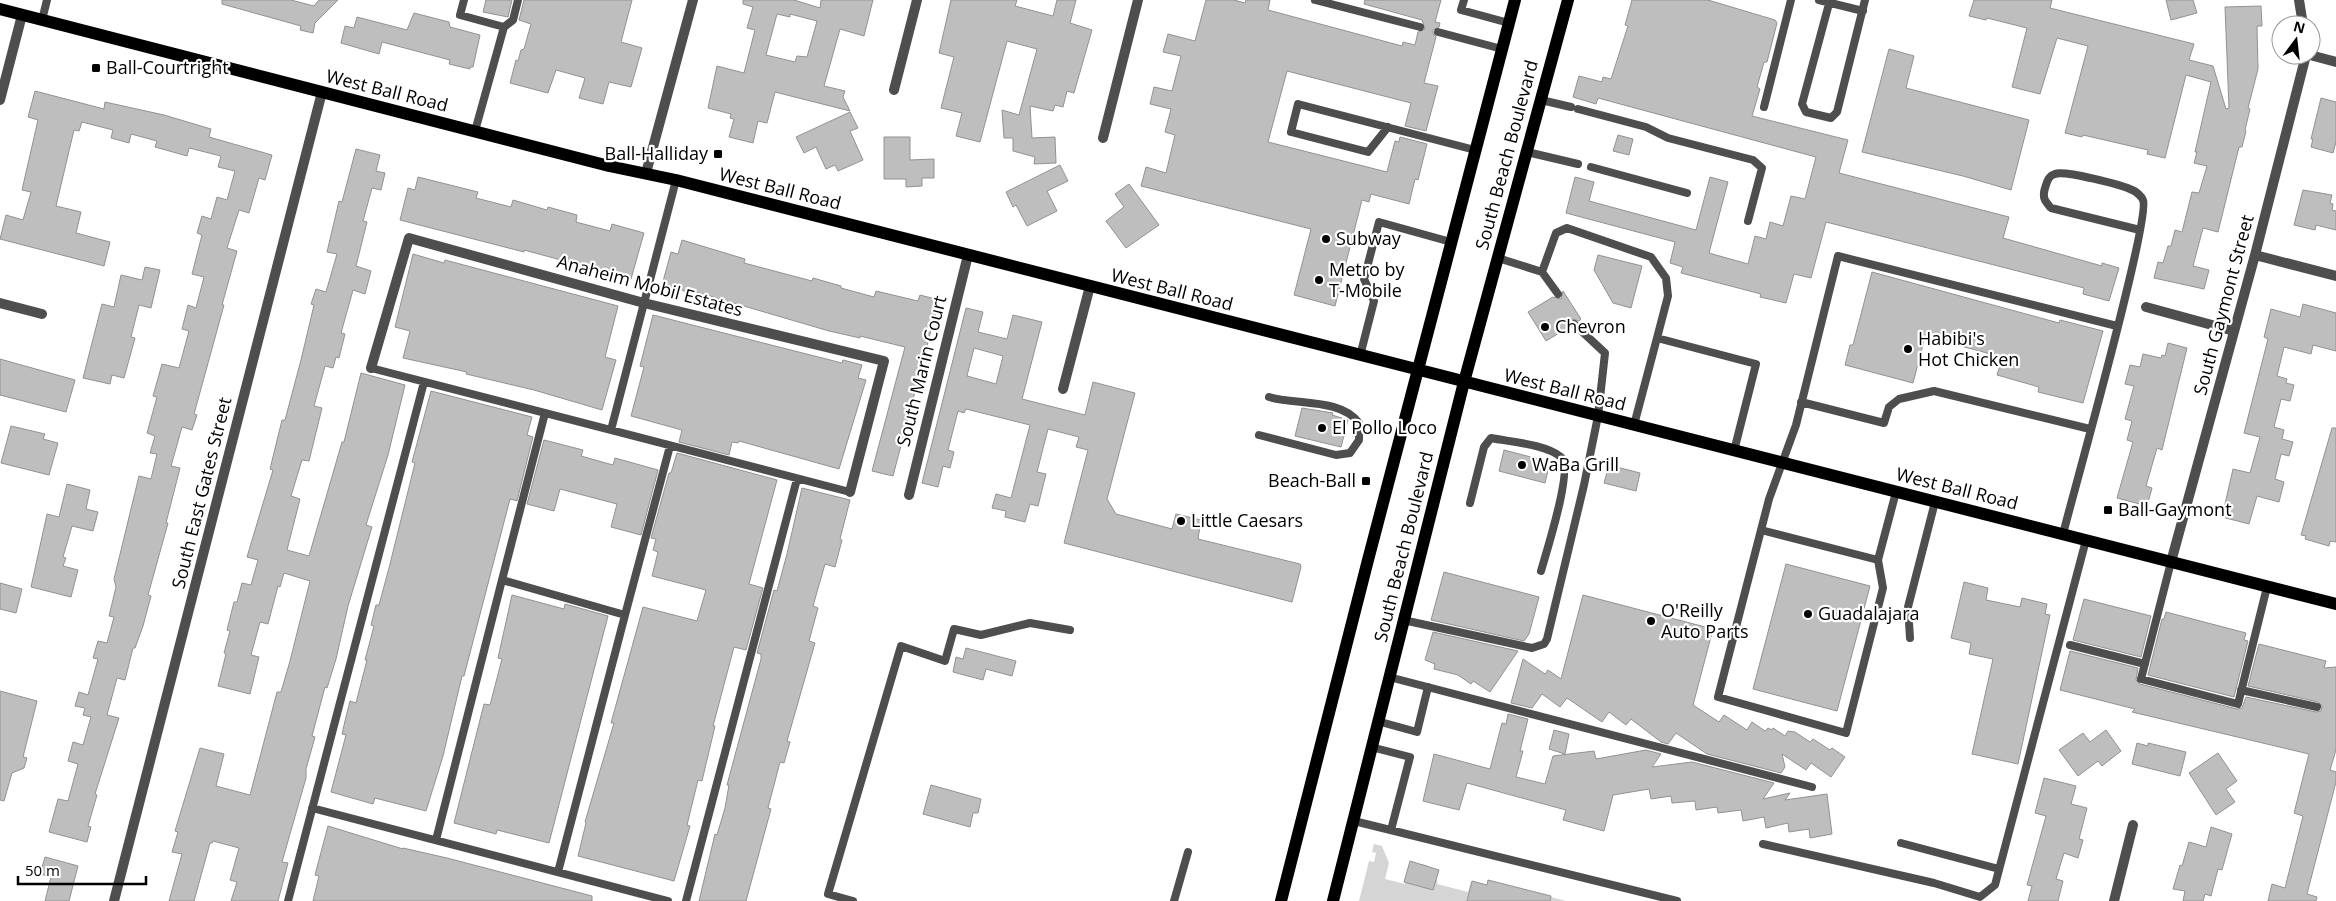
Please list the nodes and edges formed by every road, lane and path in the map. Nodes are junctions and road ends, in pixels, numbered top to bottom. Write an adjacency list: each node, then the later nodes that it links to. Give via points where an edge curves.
1 (47, 0): 20 (lane)
2 (464, 0): 22 (lane, via 460,15)
3 (518, 0): 22 (lane, via 513,20)
4 (693, 0): 41 (street)
5 (917, 0): 29 (street)
6 (1138, 0): 36 (street)
7 (1315, 0): 23 (lane)
8 (1464, 0): 21 (lane, via 1461,10)
9 (1515, 0): 21 (main road, South Beach Boulevard)
10 (1568, 0): 32 (main road, South Beach Boulevard)
11 (1791, 0): 33 (lane)
12 (1819, 0): 15 (lane)
13 (1866, 0): 17 (lane)
14 (2300, 0): 19 (street)
15 (1830, 1): 17 (lane); 17 (lane, via 1802,104 1806,112 1820,117 1831,118 1837,112)
16 (0, 9): 18 (main road, West Ball Road)
17 (1863, 11)
18 (22, 15): 20 (main road, West Ball Road); 31 (street)
19 (2301, 15)
20 (42, 20): 30 (main road, West Ball Road)
21 (1509, 23): 25 (main road, South Beach Boulevard)
22 (504, 26): 35 (lane)
23 (1420, 27)
24 (1438, 32): 25 (lane)
25 (1502, 50): 37 (main road, South Beach Boulevard)
26 (2321, 58): 27 (street)
27 (2336, 62)
28 (2303, 65): 48 (street, South Gaymont Street)
29 (894, 90)
30 (322, 92): 35 (main road, West Ball Road); 117 (street, South East Gates Street)
31 (0, 100)
32 (1541, 100): 38 (main road, South Beach Boulevard); 44 (lane, via 1646,127 1668,138 1753,160 1762,168)
33 (1764, 107)
34 (1388, 127): 34 (lane, via 1298,104 1291,132 1368,152); 37 (lane)
35 (475, 132): 41 (main road, West Ball Road)
36 (1103, 138)
37 (1475, 150): 46 (main road, South Beach Boulevard)
38 (1527, 152): 39 (lane); 49 (main road, South Beach Boulevard)
39 (1578, 164)
40 (1591, 167): 43 (lane)
41 (646, 174): 42 (main road, West Ball Road)
42 (676, 180): 47 (main road, West Ball Road); 55 (lane)
43 (1687, 193)
44 (1748, 221)
45 (2140, 230): 45 (lane, via 2145,208 2143,199 2133,190 2068,173 2048,179 2043,195 2051,208); 59 (lane)
46 (1451, 242): 62 (lane, via 1379,222 1364,279 1374,301); 64 (main road, South Beach Boulevard)
47 (968, 255): 52 (main road, West Ball Road); 82 (street, South Marin Court)
48 (2255, 255): 51 (street); 60 (street, South Gaymont Street)
49 (1498, 258): 50 (lane); 66 (main road, South Beach Boulevard)
50 (1542, 272): 53 (lane); 61 (lane, via 1556,233 1567,228 1651,257 1666,278 1668,296)
51 (2336, 276)
52 (1090, 286): 62 (main road, West Ball Road); 67 (street)
53 (1558, 294)
54 (0, 303): 57 (street)
55 (644, 303): 63 (street, Anaheim Mobil Estates, via 409,238); 74 (lane); 80 (street, Anaheim Mobil Estates, via 884,361)
56 (2146, 308): 60 (street)
57 (42, 314)
58 (1574, 324): 71 (lane, via 1604,353)
59 (2117, 326): 69 (lane, via 1838,256); 73 (lane)
60 (2234, 331): 89 (street, South Gaymont Street)
61 (1657, 338): 72 (lane); 77 (lane, via 1756,364)
62 (1360, 356): 64 (main road, West Ball Road)
63 (371, 368): 65 (lane)
64 (1417, 370): 66 (main road, West Ball Road); 123 (main road, South Beach Boulevard)
65 (424, 382): 70 (lane); 107 (lane)
66 (1464, 382): 71 (main road, West Ball Road); 95 (main road, South Beach Boulevard)
67 (1063, 389)
68 (1269, 397): 75 (lane, via 1304,400 1348,412 1359,423 1359,440 1350,453 1336,455)
69 (1801, 402): 73 (lane, via 1884,423 1889,407 1900,399 1934,392); 78 (lane)
70 (545, 413): 74 (lane); 91 (lane)
71 (1598, 416): 72 (main road, West Ball Road); 95 (lane, via 1566,568 1544,644 1532,648)
72 (1634, 425): 77 (main road, West Ball Road)
73 (2090, 429): 86 (lane)
74 (610, 430): 76 (lane)
75 (1259, 435)
76 (670, 446): 79 (lane); 94 (lane)
77 (1734, 451): 78 (main road, West Ball Road)
78 (1782, 463): 81 (main road, West Ball Road); 85 (lane)
79 (797, 479): 80 (lane); 120 (lane)
80 (850, 492)
81 (1896, 492): 83 (main road, West Ball Road); 88 (lane)
82 (908, 495)
83 (1936, 502): 86 (main road, West Ball Road); 97 (lane, via 1908,607)
84 (1470, 503): 90 (lane, via 1484,447 1491,438 1551,450 1563,458 1566,468 1563,487)
85 (1761, 530): 88 (lane); 88 (lane, via 1718,698 1846,733 1883,588)
86 (2063, 534): 87 (main road, West Ball Road)
87 (2086, 540): 89 (main road, West Ball Road); 115 (lane)
88 (1878, 560)
89 (2170, 562): 92 (main road, West Ball Road); 99 (lane)
90 (1541, 571)
91 (502, 580): 94 (lane); 111 (lane)
92 (2267, 587): 93 (main road, West Ball Road); 102 (lane)
93 (2336, 604)
94 (625, 615): 116 (lane)
95 (1403, 620): 100 (main road, South Beach Boulevard)
96 (1070, 630): 121 (lane, via 1030,623 981,635 954,629 945,661 901,646 828,894)
97 (1910, 638)
98 (2070, 645): 99 (lane)
99 (2144, 664): 102 (lane, via 2141,679 2238,704)
100 (1389, 677): 101 (lane); 104 (main road, South Beach Boulevard)
101 (1428, 687): 104 (lane, via 1417,732); 106 (lane)
102 (2241, 690): 103 (lane)
103 (2317, 707)
104 (1377, 722): 105 (main road, South Beach Boulevard)
105 (1371, 746): 108 (main road, South Beach Boulevard); 110 (lane, via 1410,757)
106 (1812, 787)
107 (312, 808): 111 (lane); 118 (lane)
108 (1354, 821): 110 (lane); 124 (main road, South Beach Boulevard)
109 (2133, 825): 126 (street)
110 (1391, 830): 125 (lane)
111 (436, 840): 116 (lane)
112 (1763, 844): 115 (lane, via 1934,883 1980,897 1995,885)
113 (1900, 844): 115 (lane)
114 (1188, 852): 122 (lane)
115 (1999, 869)
116 (558, 872): 119 (lane)
117 (114, 901)
118 (288, 901)
119 (668, 901)
120 (686, 901)
121 (853, 901)
122 (1174, 901)
123 (1281, 901)
124 (1333, 901)
125 (1677, 901)
126 (2114, 901)

